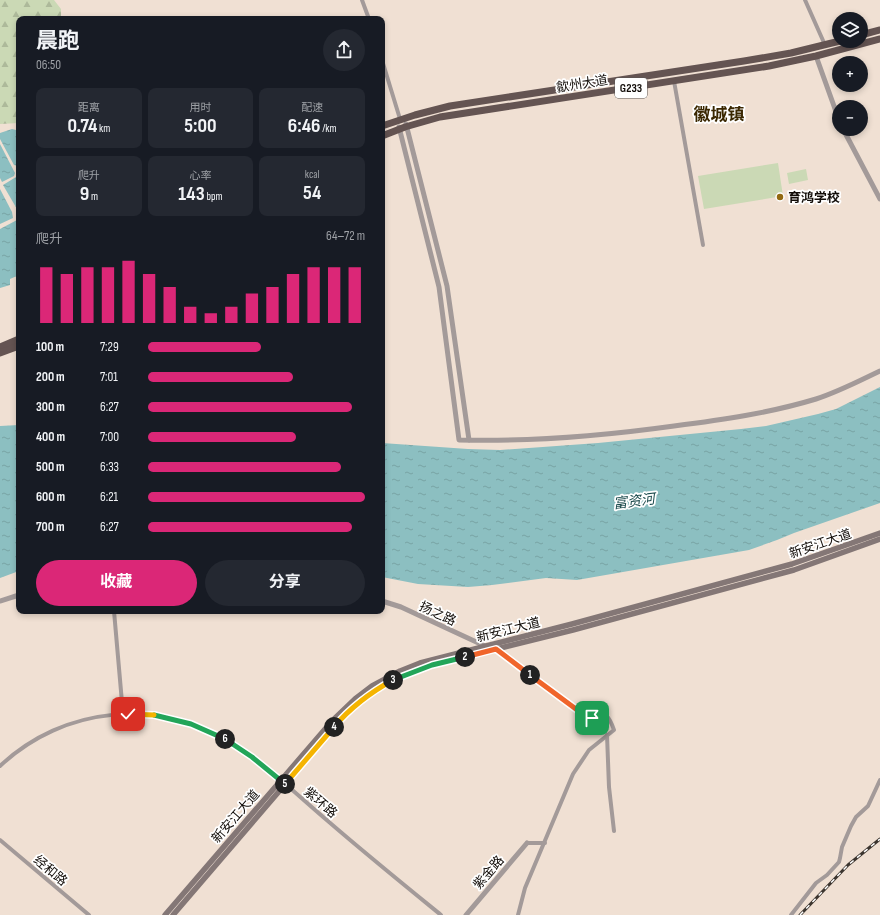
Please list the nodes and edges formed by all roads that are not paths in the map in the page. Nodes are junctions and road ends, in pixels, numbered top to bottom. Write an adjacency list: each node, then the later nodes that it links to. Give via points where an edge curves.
1 (362, 0): 3 (street)
2 (806, 0): 8 (street)
3 (368, 16)
4 (880, 30): 5 (highway)
5 (868, 33)
6 (880, 39): 9 (highway, 歙州大道 / G233)
7 (832, 43): 8 (highway, 歙州大道 / G233)
8 (825, 45): 13 (highway, 歙州大道 / G233, via 744,62 450,106)
9 (816, 56): 11 (highway, 歙州大道 / G233); 12 (street)
10 (385, 69): 13 (street)
11 (674, 81): 15 (highway, 歙州大道 / G233, via 452,115); 20 (street)
12 (832, 101)
13 (401, 119): 14 (highway, 歙州大道 / G233); 15 (street); 16 (street)
14 (385, 125)
15 (407, 126): 16 (highway, 歙州大道 / G233); 26 (street, via 447,286)
16 (399, 129): 17 (highway, 歙州大道 / G233); 26 (street, via 439,287 459,440)
17 (385, 135)
18 (847, 136): 19 (street)
19 (880, 200)
20 (703, 245)
21 (16, 340): 22 (highway)
22 (0, 347)
23 (16, 347): 24 (highway)
24 (0, 353)
25 (880, 371): 26 (street, via 815,399 716,420 581,437)
26 (469, 440)
27 (880, 533): 33 (main road, 新安江大道, via 792,564)
28 (880, 539): 34 (main road, 新安江大道, via 794,570)
29 (16, 596): 30 (street)
30 (0, 601)
31 (385, 602): 33 (street, 扬之路)
32 (114, 614): 35 (street)
33 (485, 646): 39 (main road, 新安江大道, via 420,663 372,686 339,713)
34 (496, 649): 36 (street, via 584,715 592,718 603,714 608,716 614,730); 39 (main road, 新安江大道, via 422,669 375,691 358,703)
35 (123, 714): 37 (street, 紫环路, via 105,715 56,728 26,745); 39 (street, 紫环路, via 163,716 205,729 242,750)
36 (607, 735): 40 (street); 43 (street, via 589,750 577,767)
37 (0, 766)
38 (880, 780): 50 (street, via 868,806 856,817 851,826 836,865 816,882)
39 (282, 783): 45 (main road, 新安江大道); 46 (main road, 新安江大道); 47 (street, 紫环路)
40 (614, 831)
41 (0, 840): 44 (street, 经和路)
42 (527, 843): 43 (street); 48 (street, 紫金路)
43 (545, 843): 49 (street, via 525,888)
44 (89, 915)
45 (165, 915)
46 (173, 915)
47 (441, 915)
48 (466, 915)
49 (518, 915)
50 (791, 915)

